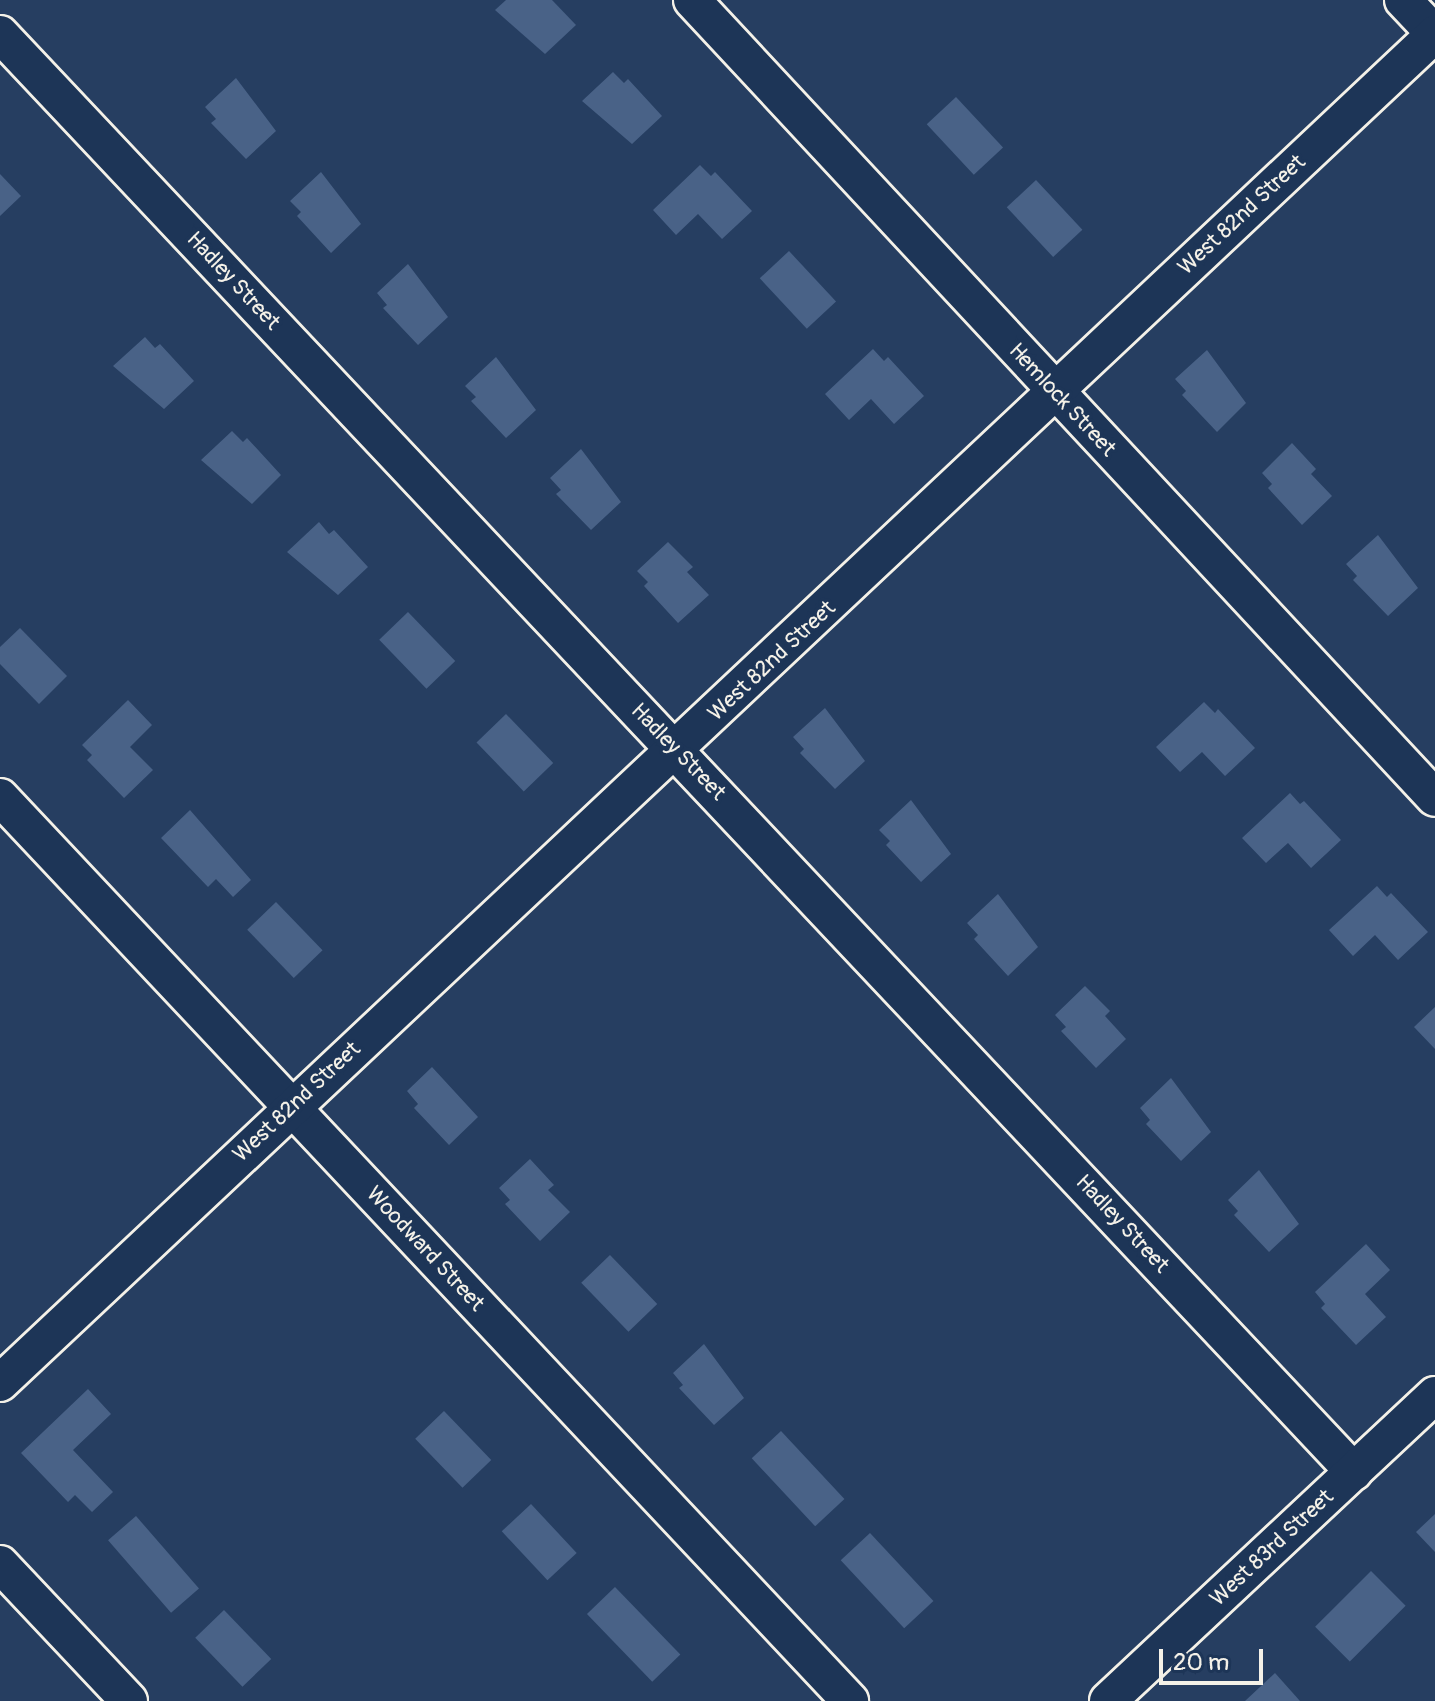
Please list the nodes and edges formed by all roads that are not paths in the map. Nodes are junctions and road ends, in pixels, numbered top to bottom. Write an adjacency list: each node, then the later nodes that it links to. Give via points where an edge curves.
1 (692, 0): 5 (street, Hemlock Street)
2 (1403, 0): 4 (street)
3 (0, 34): 6 (street, Hadley Street)
4 (1435, 34): 5 (street, West 82nd Street)
5 (1054, 393): 6 (street, West 82nd Street); 8 (street, Hemlock Street)
6 (675, 750): 9 (street, West 82nd Street); 12 (street, Hadley Street)
7 (0, 797): 9 (street, Woodward Street)
8 (1435, 798)
9 (292, 1107): 10 (street, West 82nd Street); 15 (street, Woodward Street)
10 (0, 1383)
11 (1435, 1395): 12 (street, West 83rd Street)
12 (1354, 1472): 16 (street, West 83rd Street)
13 (0, 1564): 14 (street)
14 (129, 1701)
15 (850, 1701)
16 (1108, 1701)

